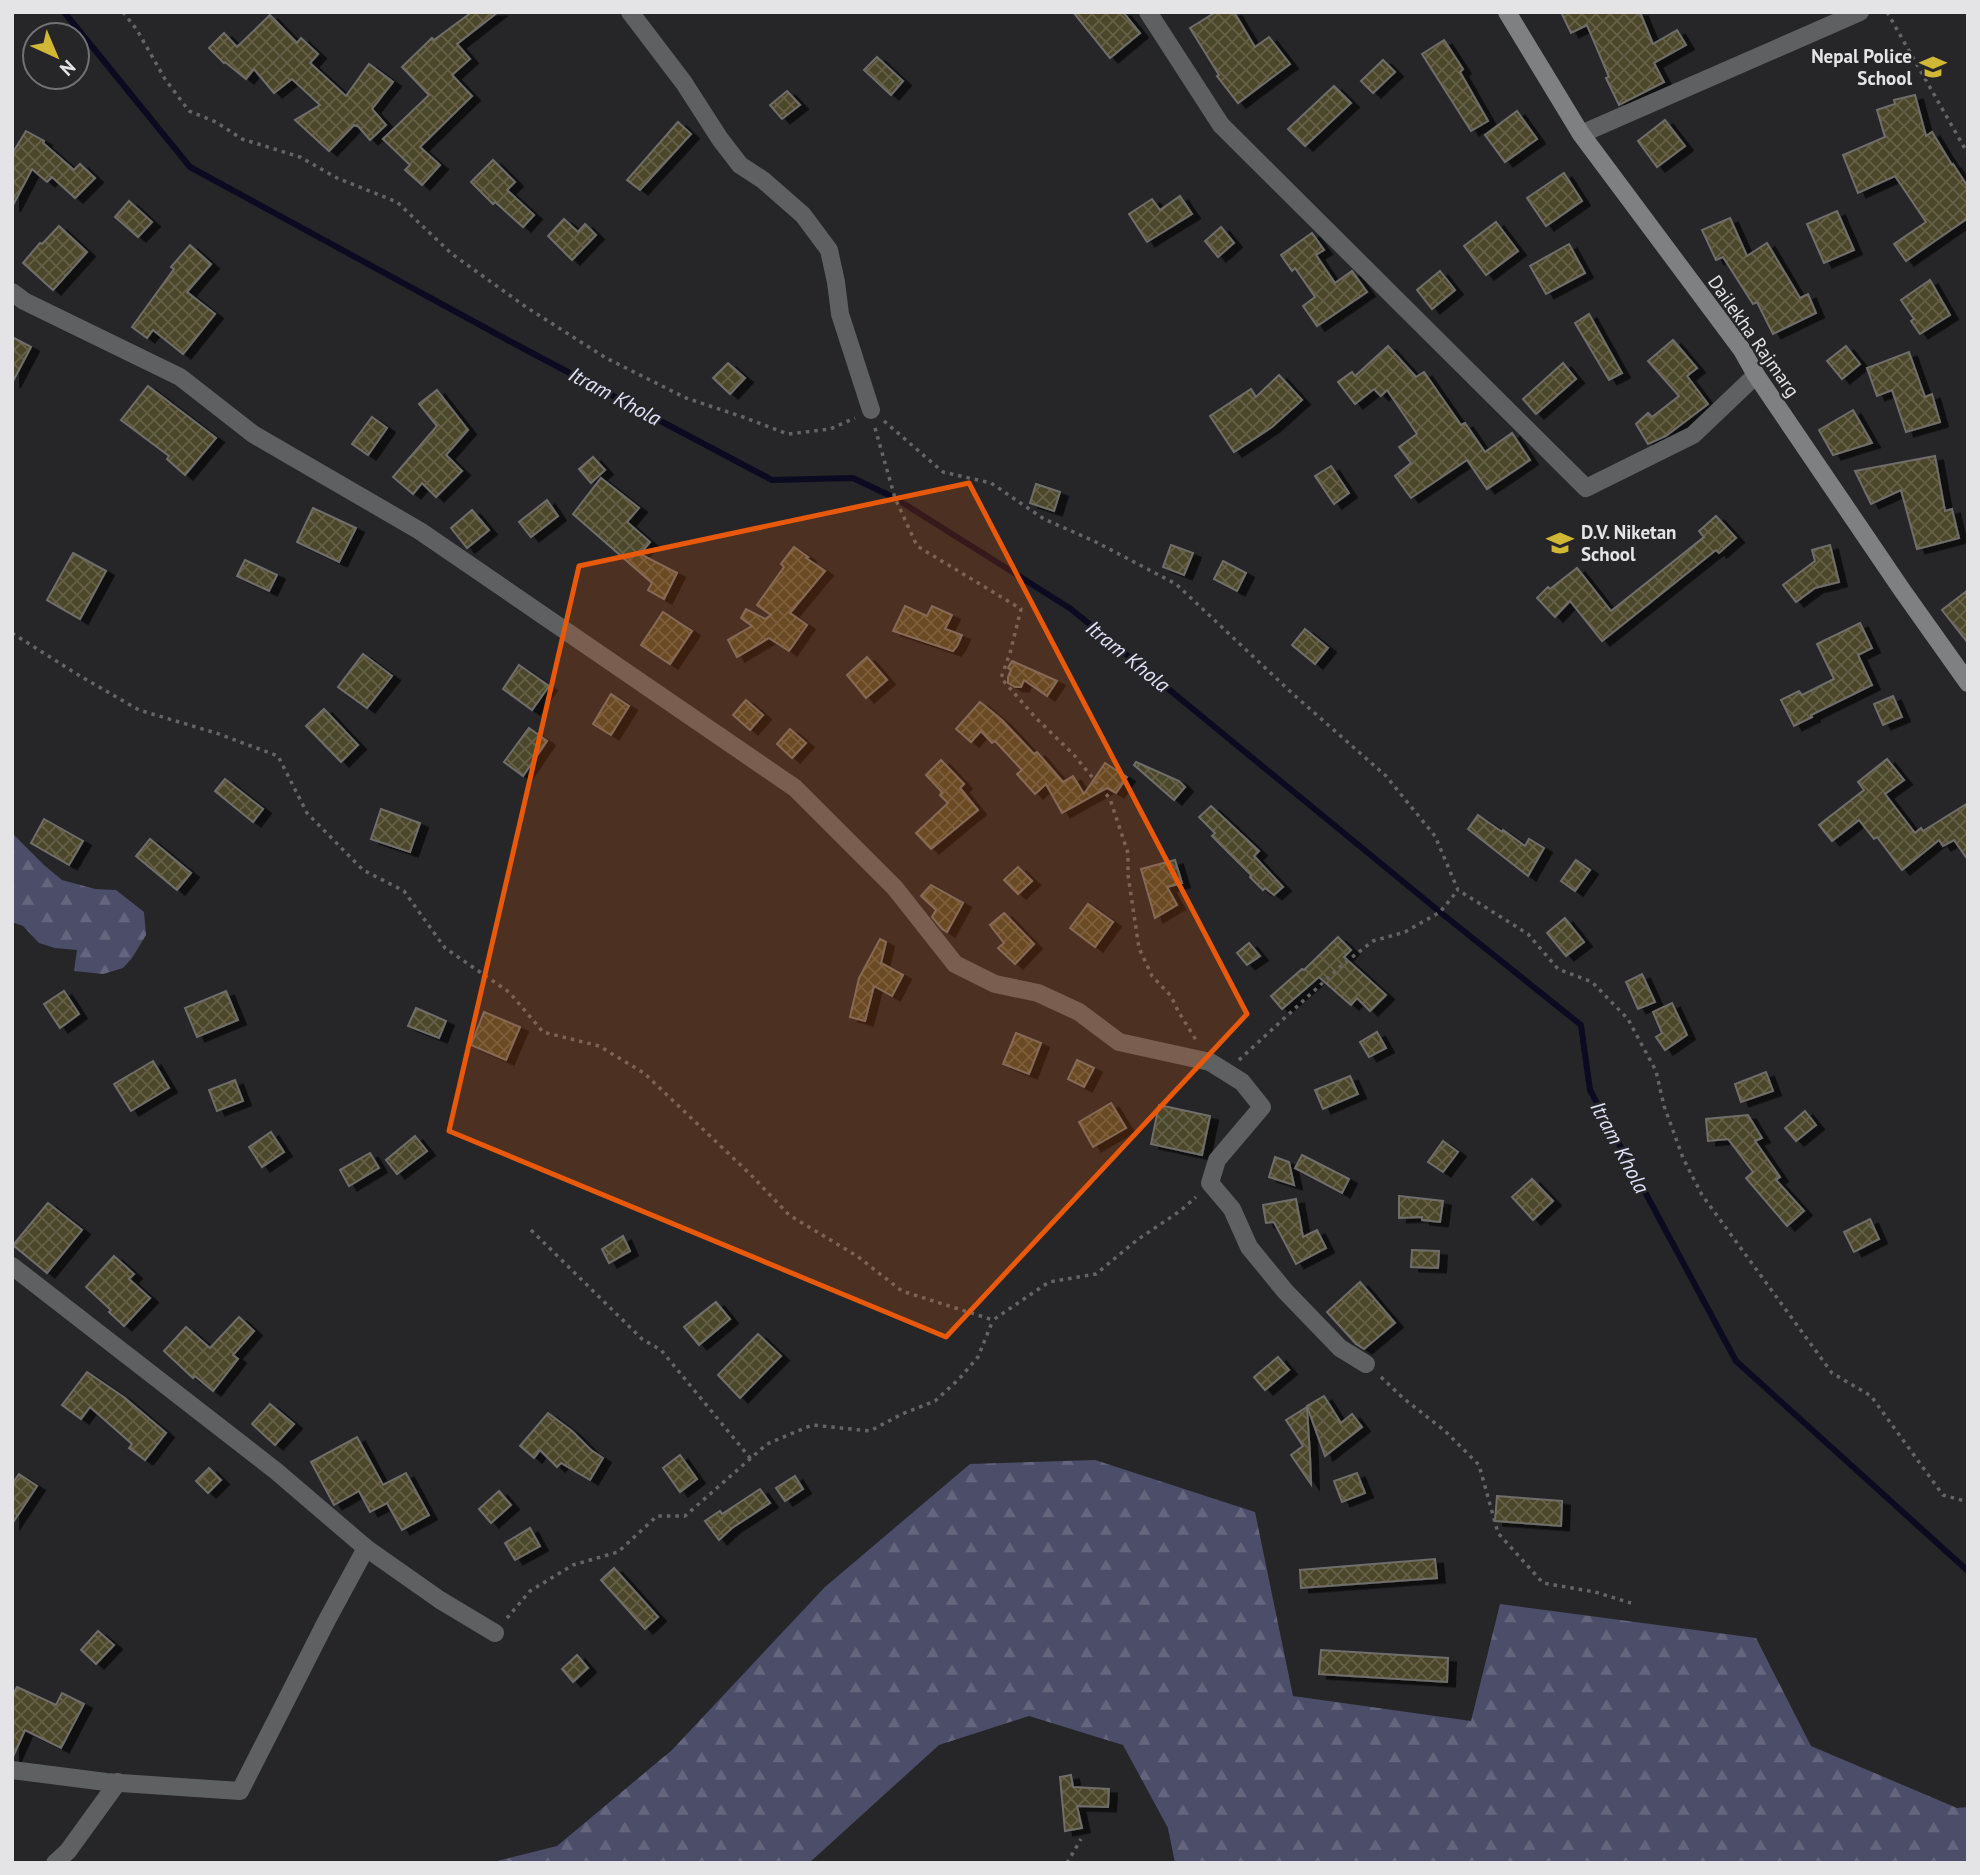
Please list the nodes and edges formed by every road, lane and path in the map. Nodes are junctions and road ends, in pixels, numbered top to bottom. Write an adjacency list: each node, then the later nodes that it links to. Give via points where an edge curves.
1 (123, 12): 11 (path, via 189,111 242,139 300,157 397,202 452,254 606,358 686,398 788,434 830,429)
2 (629, 12): 11 (street, via 740,165 803,215 829,250 840,314)
3 (1148, 12): 10 (street, via 1221,125 1586,488 1693,435)
4 (1507, 12): 7 (main road, Dailekha Rajmarg)
5 (1860, 12): 7 (street)
6 (1887, 12): 8 (path)
7 (1581, 134): 10 (main road, Dailekha Rajmarg)
8 (1968, 154)
9 (12, 292): 15 (street, via 180,377 253,434 420,531 795,788 895,888 955,964 995,984 1038,993 1079,1012 1119,1042)
10 (1756, 375): 13 (main road, Dailekha Rajmarg)
11 (871, 410): 14 (path, via 943,472 991,483 1044,519 1176,584 1386,776 1435,836); 15 (path, via 895,498 917,546 1021,609 1000,678 1110,799 1128,853 1139,948 1152,976 1171,996)
12 (12, 633): 19 (path, via 139,710 278,756 307,813 363,870 404,891 445,948 509,992 543,1032 599,1046 645,1073 789,1215 857,1255 902,1291)
13 (1968, 683)
14 (1458, 890): 15 (path, via 1440,912 1405,932 1373,940 1233,1065); 22 (path, via 1528,934 1558,969 1592,982 1628,1019 1656,1072 1683,1158 1702,1195 1832,1373 1871,1396 1943,1495)
15 (1210, 1062): 16 (street, via 1242,1082 1262,1107 1217,1160)
16 (1210, 1184): 19 (path, via 1096,1274 1049,1282); 20 (street, via 1233,1209 1249,1247 1285,1291 1340,1348)
17 (531, 1230): 21 (path, via 642,1339 661,1350)
18 (12, 1266): 23 (street, via 276,1471)
19 (993, 1320): 21 (path, via 978,1357 935,1401 870,1431 812,1425 767,1444)
20 (1366, 1364): 24 (path, via 1479,1465 1498,1534 1543,1583)
21 (751, 1459): 25 (path, via 685,1516 657,1516 618,1552 573,1565 530,1591)
22 (1968, 1502)
23 (366, 1548): 25 (street); 27 (street, via 240,1791)
24 (1631, 1603)
25 (495, 1633)
26 (12, 1770): 27 (street)
27 (118, 1782): 29 (street)
28 (1081, 1839): 30 (path)
29 (55, 1863)
30 (1067, 1863)

